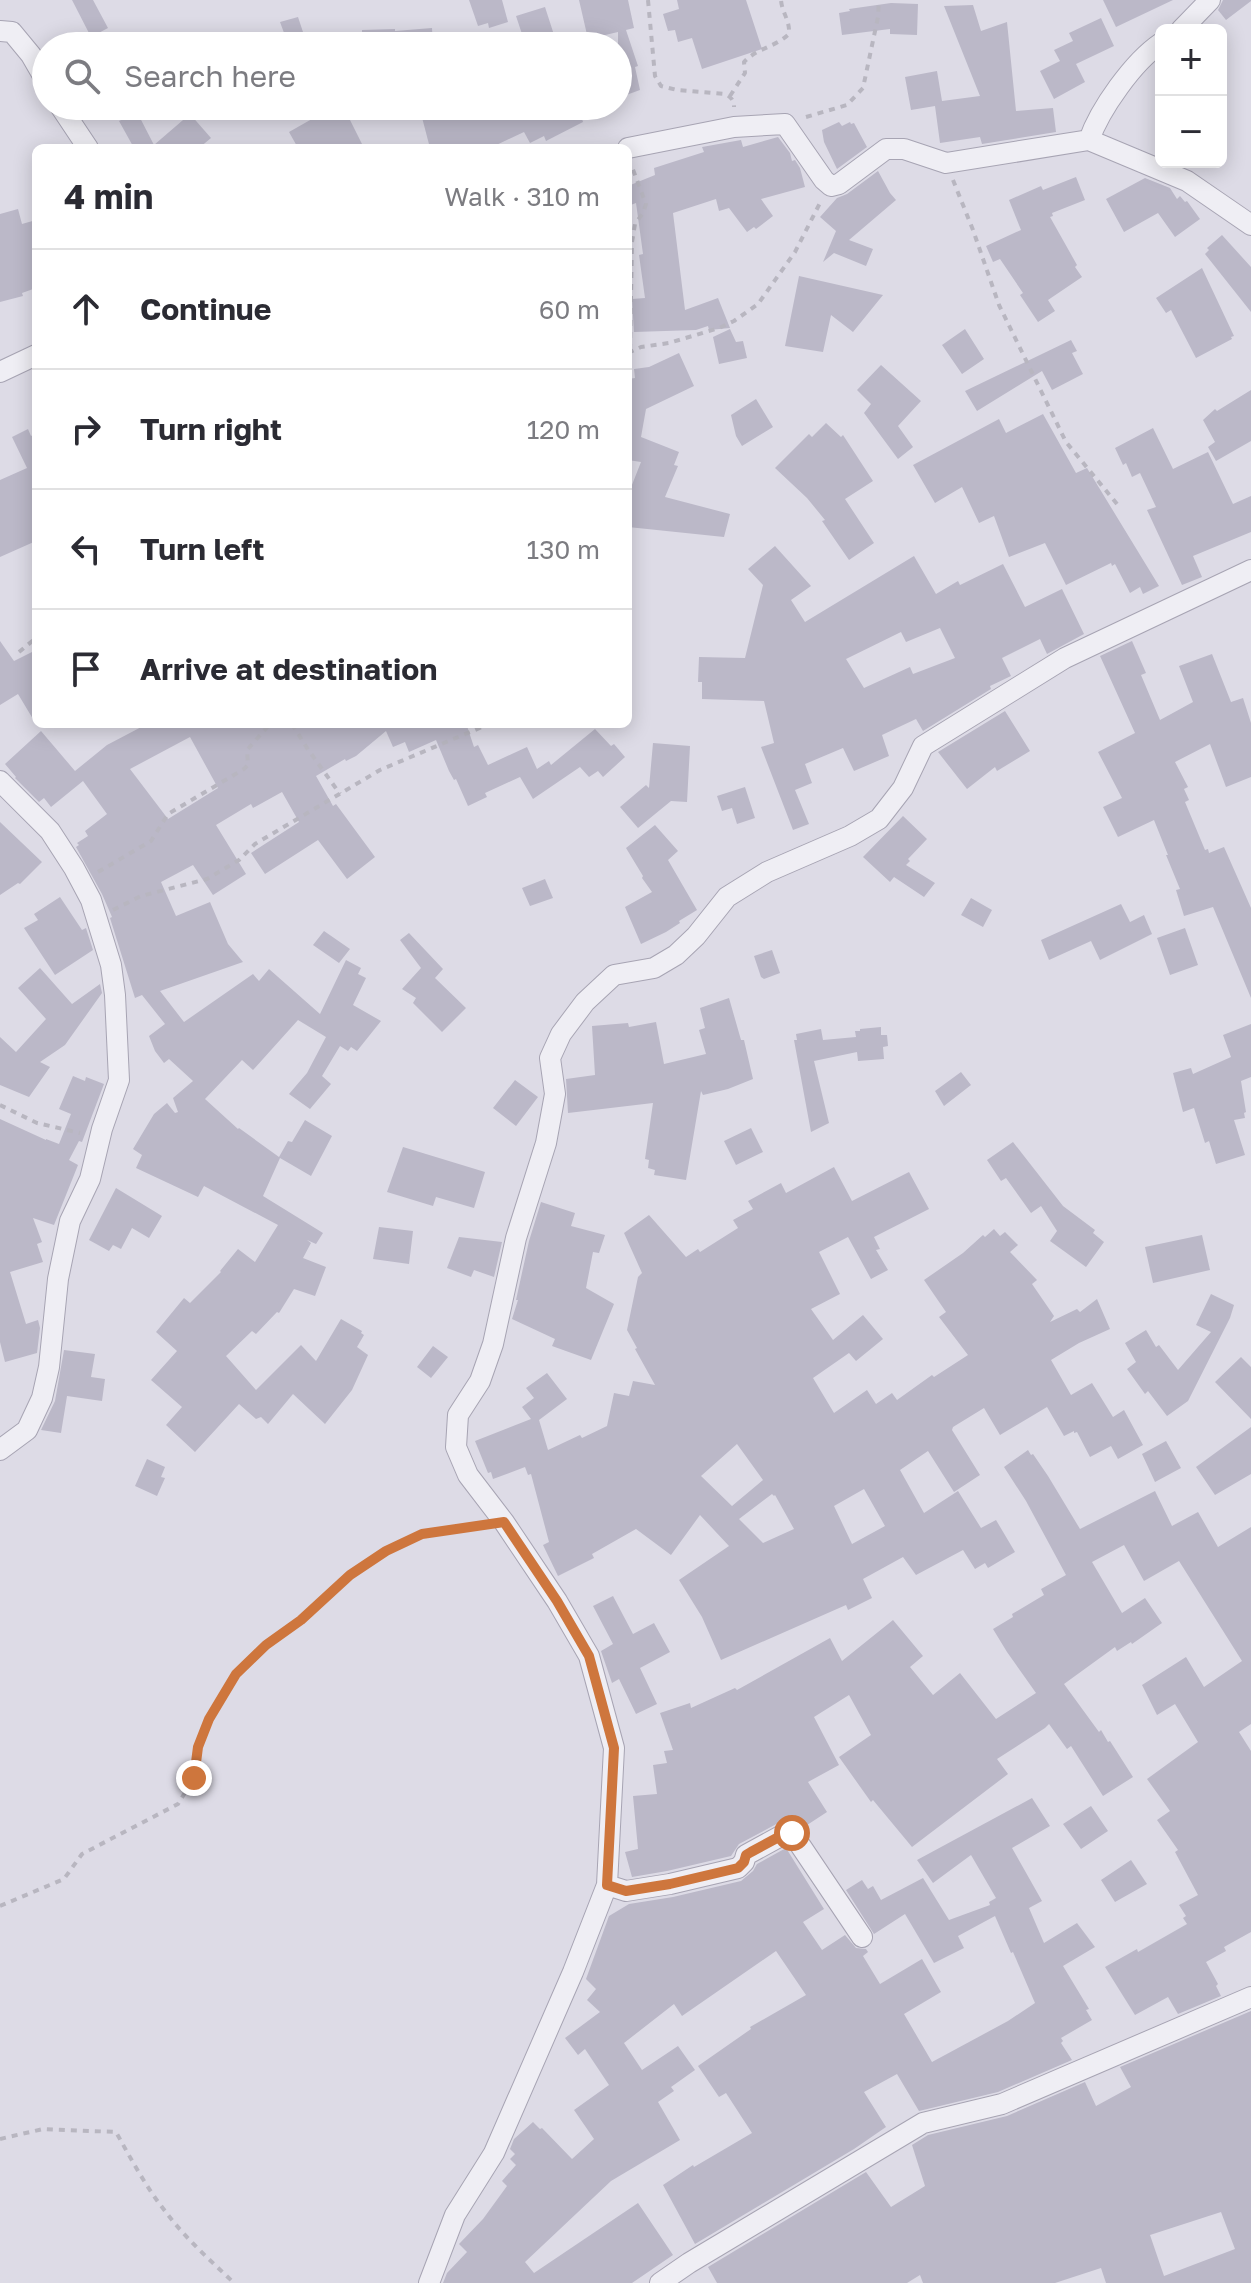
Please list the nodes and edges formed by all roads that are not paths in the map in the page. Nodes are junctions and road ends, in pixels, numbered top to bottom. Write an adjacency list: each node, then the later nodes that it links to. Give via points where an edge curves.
1 (1210, 0): 2 (street)
2 (1187, 24)
3 (0, 31): 5 (street, via 12,32)
4 (1155, 47): 7 (street, via 1096,120)
5 (32, 57)
6 (69, 120): 8 (street)
7 (1089, 140): 9 (street, via 946,163 904,149 886,149 831,186 785,124 734,127); 10 (street, via 1187,181)
8 (85, 144)
9 (632, 147)
10 (1251, 225)
11 (32, 357): 12 (street)
12 (0, 372)
13 (1251, 570): 16 (street, via 1065,658 923,746 903,788 879,819 727,897 676,955 654,968 614,975 561,1034 550,1058 555,1094 546,1143 516,1238 493,1344 480,1381 458,1415 456,1447 468,1475 589,1656 614,1748)
14 (0, 781): 15 (street, via 50,831 97,918 111,965 119,1080 90,1179 70,1221 42,1398 27,1430)
15 (0, 1450)
16 (607, 1885): 17 (street, via 626,1891 738,1868 746,1855 788,1832); 19 (street, via 494,2153 455,2215)
17 (862, 1937)
18 (1251, 1997): 20 (street, via 1002,2104 923,2123)
19 (429, 2283)
20 (660, 2283)

